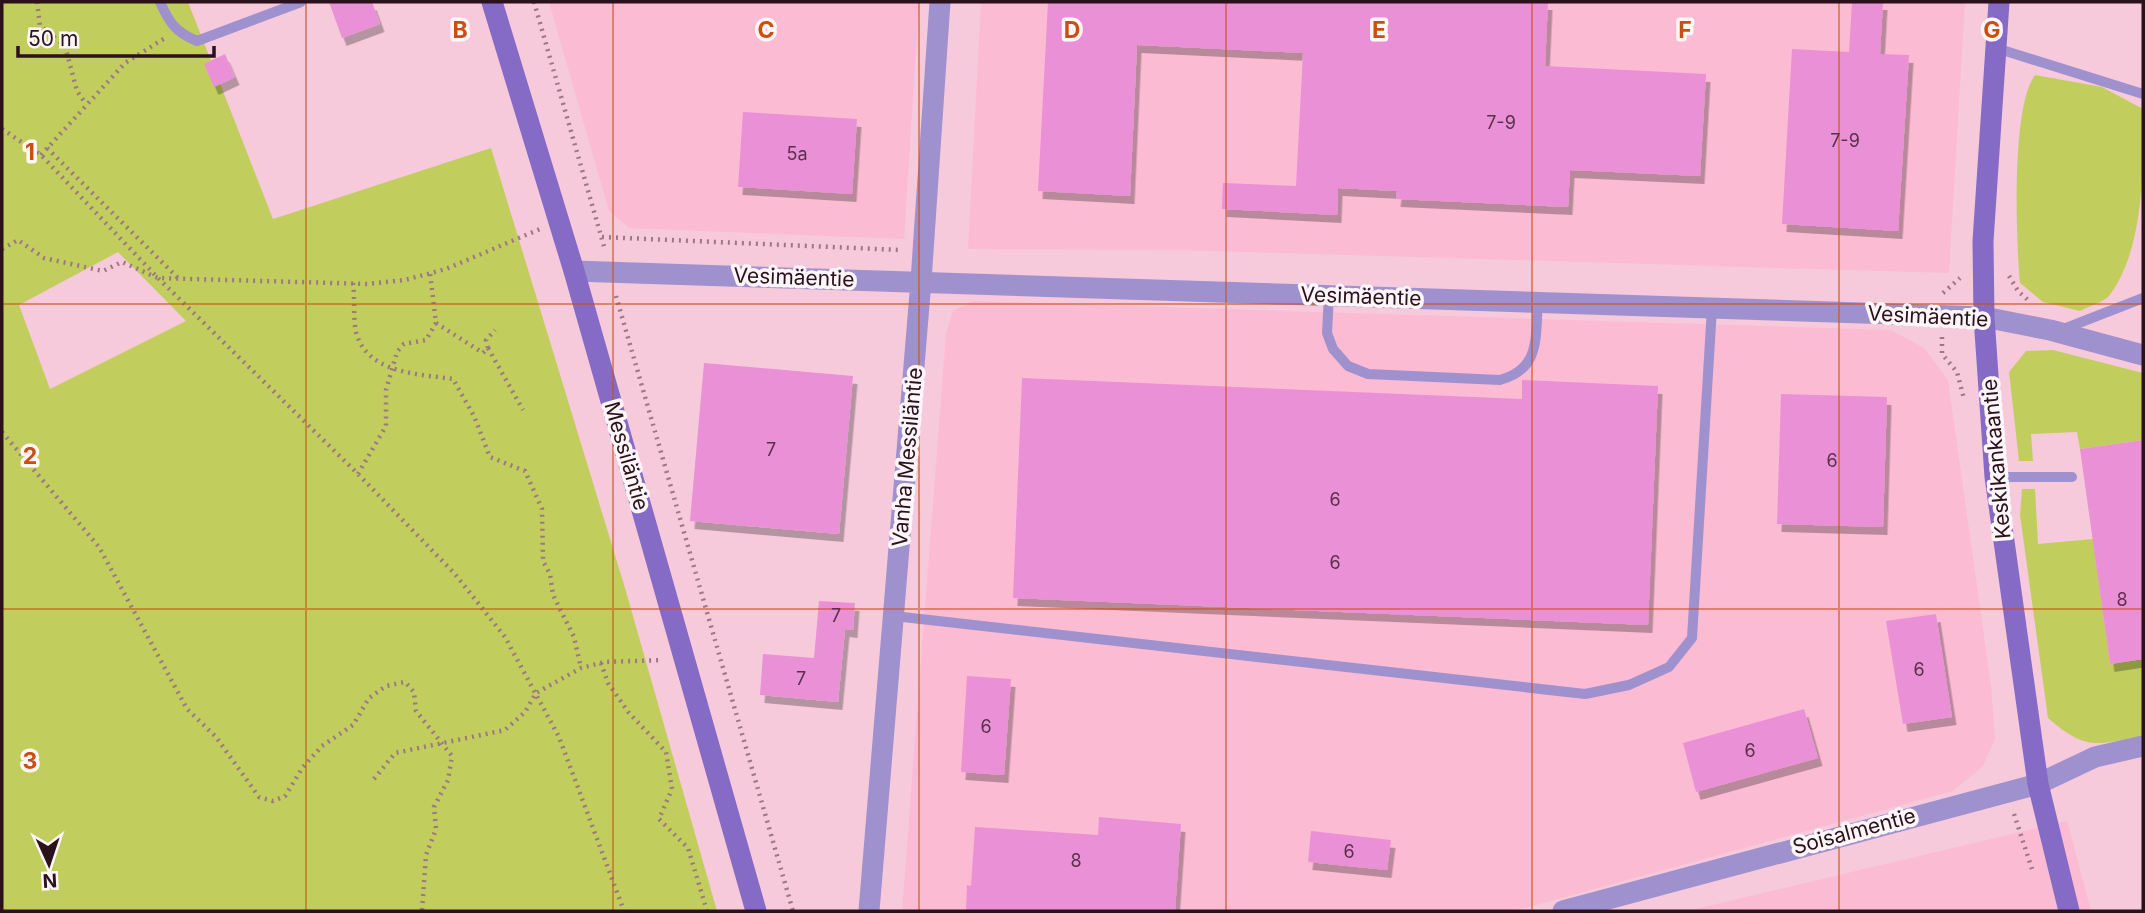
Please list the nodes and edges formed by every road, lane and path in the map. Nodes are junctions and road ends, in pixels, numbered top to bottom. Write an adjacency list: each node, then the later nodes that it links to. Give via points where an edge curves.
1 (37, 2): 11 (path, via 40,26 65,46 77,90)
2 (160, 2): 8 (lane)
3 (301, 2): 8 (lane, via 197,41)
4 (492, 2): 15 (street, Messiläntie)
5 (534, 2): 16 (path)
6 (940, 2): 18 (street, Vanha Messiläntie)
7 (1999, 2): 9 (street, Keskikankaantie)
8 (170, 24): 11 (path, via 165,38 125,64)
9 (1996, 48): 10 (lane); 32 (street, Keskikankaantie, via 1983,242)
10 (2143, 94)
11 (86, 104): 13 (path)
12 (2, 129): 14 (path)
13 (47, 148): 14 (path); 24 (path)
14 (41, 155): 23 (path)
15 (558, 222): 20 (street, Messiläntie); 22 (path)
16 (602, 237): 18 (path); 21 (path)
17 (2, 249): 23 (path, via 18,240 44,258 103,271 122,262)
18 (922, 251): 25 (street, Vanha Messiläntie)
19 (2008, 269): 30 (path, via 2009,280)
20 (574, 271): 21 (street, Vesimäentie); 45 (street, Messiläntie)
21 (610, 272): 25 (street, Vesimäentie); 57 (path)
22 (430, 273): 26 (path, via 405,280); 33 (path)
23 (158, 278): 24 (path); 41 (path)
24 (179, 278): 26 (path)
25 (921, 281): 27 (street, Vesimäentie); 44 (street, Vanha Messiläntie)
26 (353, 283): 38 (path, via 356,332 368,353)
27 (1329, 295): 29 (street, Vesimäentie); 29 (lane, via 1327,333 1333,349 1348,366 1368,374 1500,380 1517,376 1528,364 1534,350)
28 (2143, 298): 35 (lane)
29 (1538, 302): 31 (street, Vesimäentie)
30 (2036, 306)
31 (1712, 308): 32 (street, Vesimäentie); 44 (lane, via 1692,638 1669,667 1629,685 1585,694)
32 (1984, 317): 35 (street, Vesimäentie); 42 (street, Keskikankaantie)
33 (436, 323): 36 (path, via 471,348 483,353); 38 (path, via 426,340 404,344)
34 (495, 330): 36 (path, via 486,340)
35 (2058, 332): 37 (street, Vesimäentie)
36 (488, 348): 39 (path)
37 (2143, 355)
38 (391, 370): 41 (path, via 386,426); 47 (path, via 453,379 490,457 525,471 542,509 543,561 553,595 574,637)
39 (523, 410)
40 (2, 432): 49 (path, via 99,547 187,709 216,737 259,797 273,801 285,796 323,746 353,725 369,698 386,686 405,682 414,691 416,711)
41 (358, 474): 48 (path, via 455,574 505,637)
42 (1995, 477): 43 (lane); 52 (street, Keskikankaantie)
43 (2072, 477)
44 (894, 615): 58 (street, Vanha Messiläntie)
45 (684, 656): 46 (path); 56 (street, Messiläntie)
46 (601, 663): 47 (path); 55 (path, via 608,683 629,713 666,752 672,789 659,820 688,848)
47 (581, 668): 48 (path)
48 (536, 693): 49 (path, via 525,712 505,730); 54 (path, via 559,737)
49 (442, 743): 51 (path, via 395,753); 53 (path, via 452,756 448,780 434,807 436,829 426,855)
50 (2143, 746): 52 (street, Soisalmentie, via 2095,757)
51 (374, 779)
52 (2038, 783): 59 (street, Soisalmentie); 60 (street, Keskikankaantie)
53 (422, 911)
54 (624, 911)
55 (707, 911)
56 (756, 911)
57 (793, 911)
58 (869, 911)
59 (1563, 911)
60 (2068, 911)

